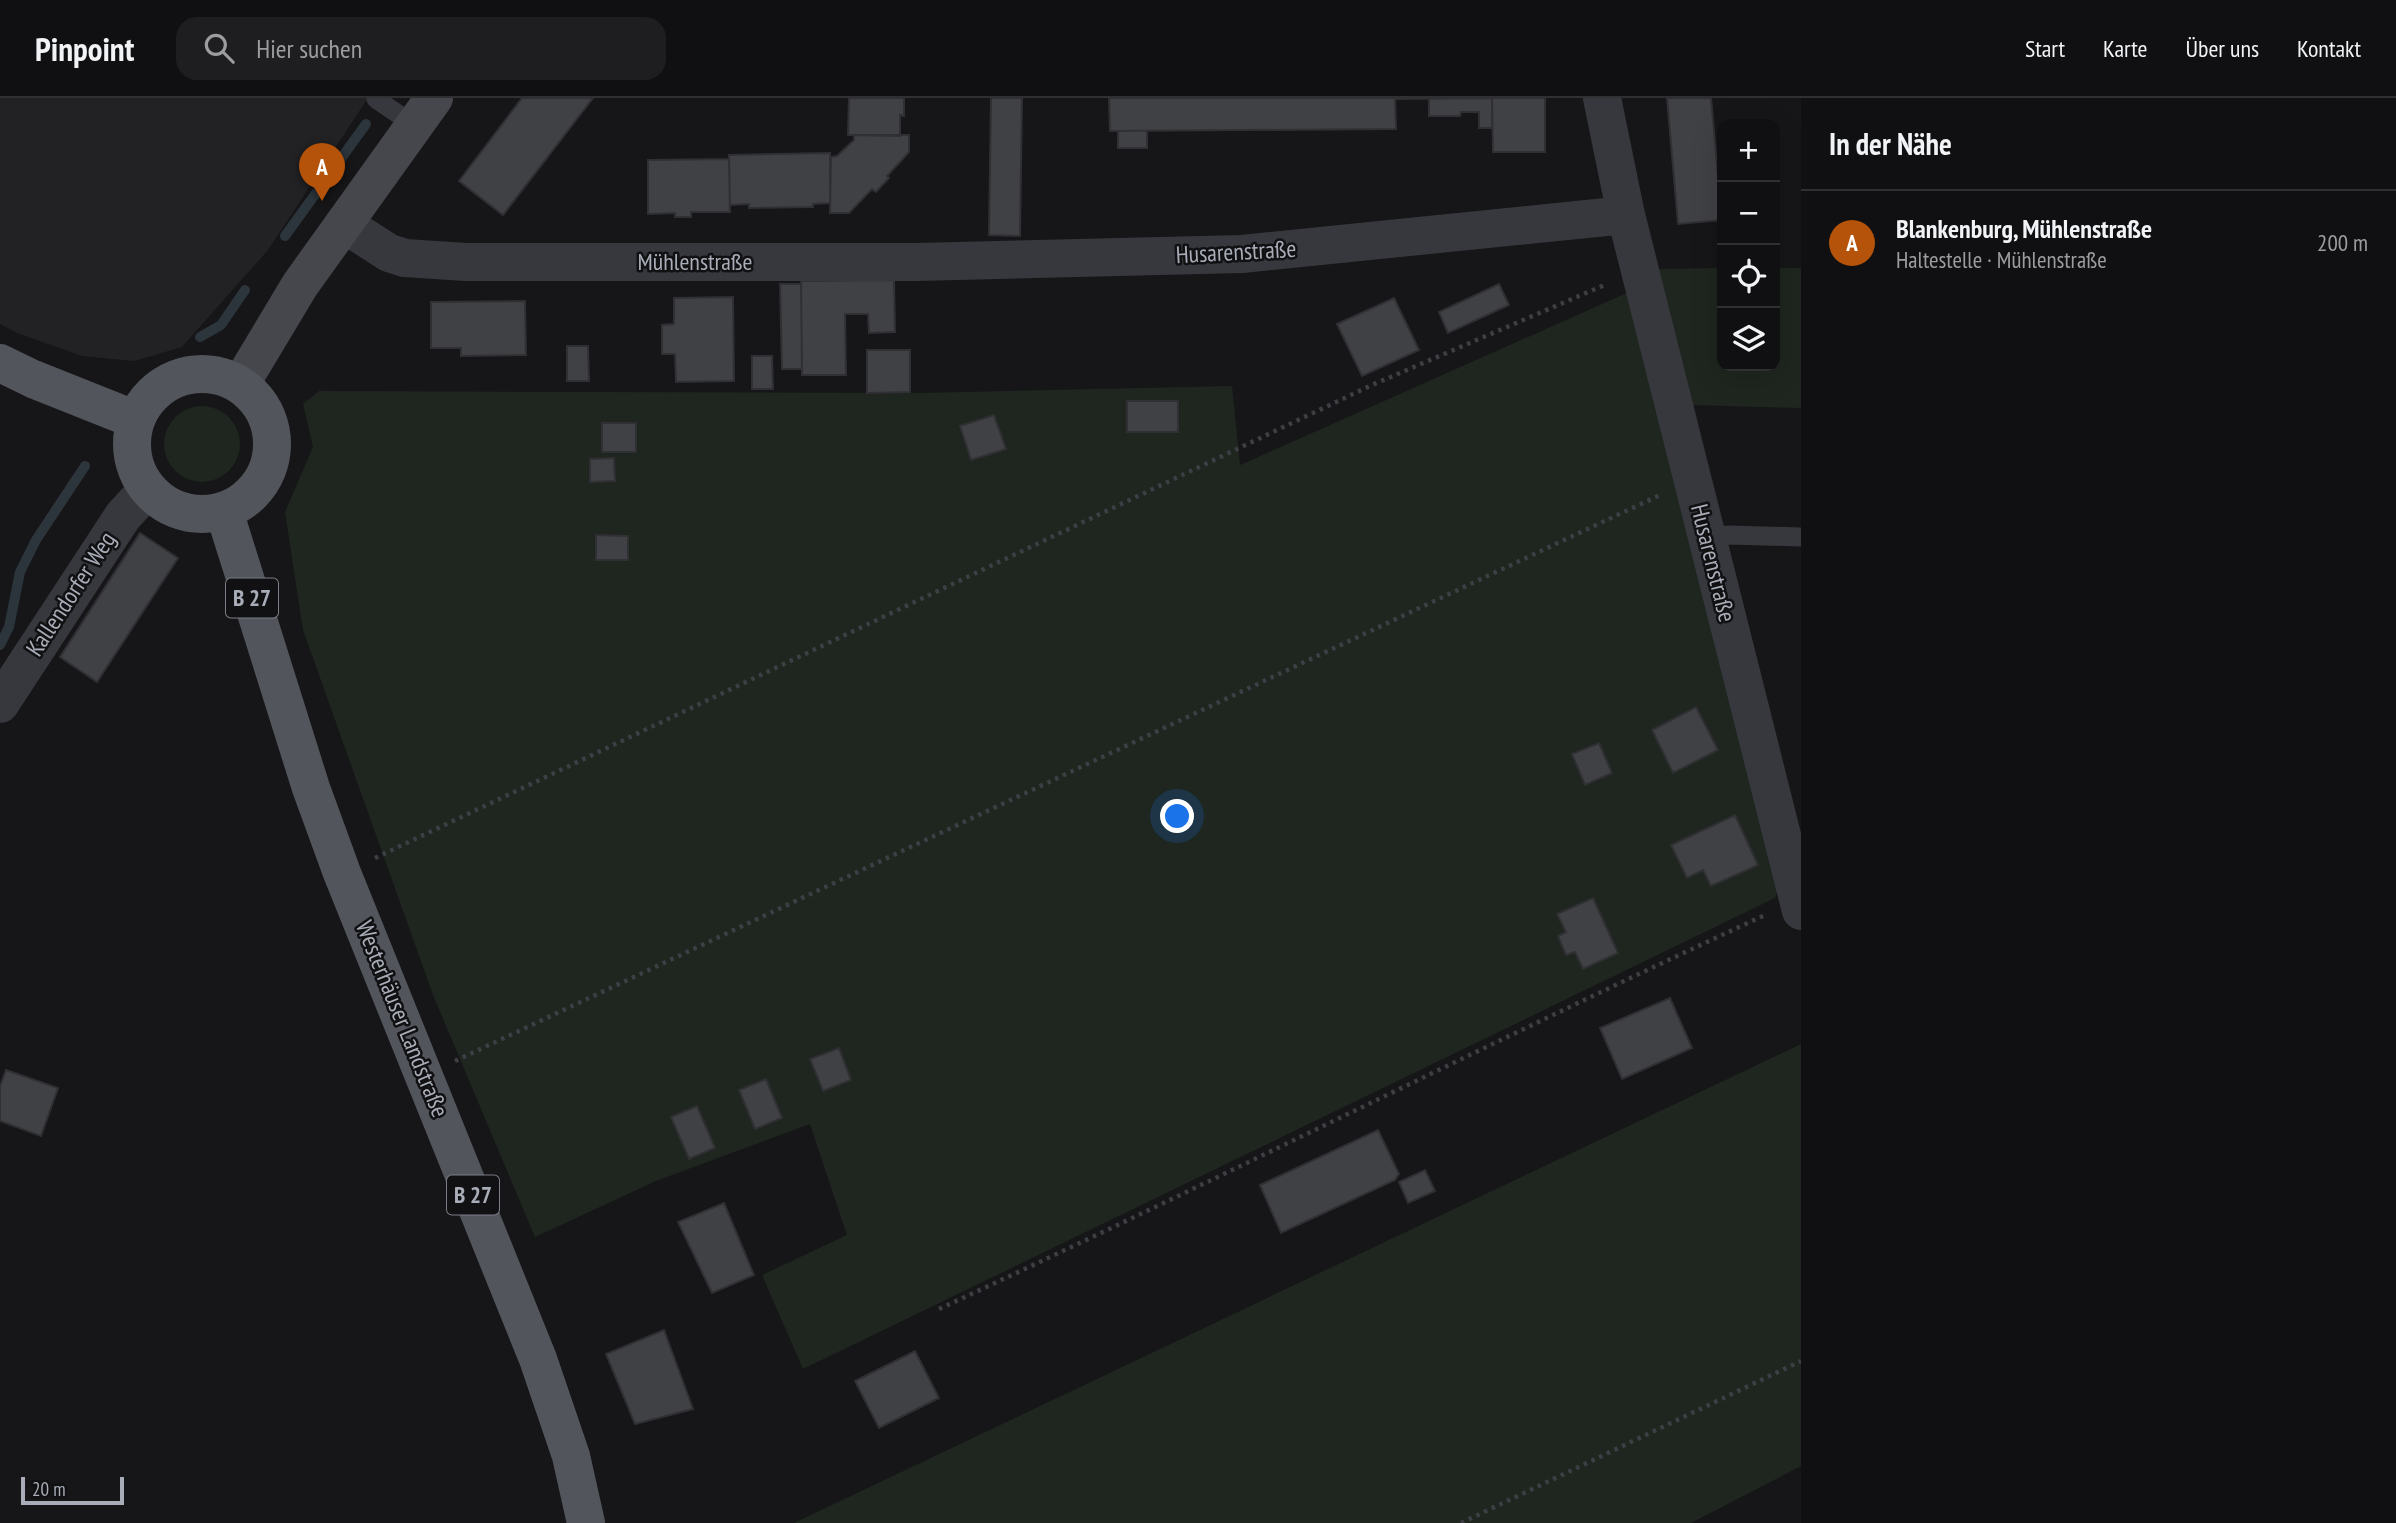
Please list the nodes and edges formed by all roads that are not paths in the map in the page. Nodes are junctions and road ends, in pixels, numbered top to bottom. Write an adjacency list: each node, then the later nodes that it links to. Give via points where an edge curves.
1 (1602, 98): 4 (street, Husarenstraße)
2 (376, 99): 3 (lane)
3 (424, 112): 5 (street)
4 (1626, 215): 6 (street, Husarenstraße, via 1242,254); 13 (street, Husarenstraße)
5 (344, 224): 6 (street, Mühlenstraße, via 405,258 466,262); 8 (street, via 279,317)
6 (1055, 259)
7 (0, 363): 9 (main road)
8 (240, 385): 9 (main road, via 210,374 180,378 153,394); 11 (main road, via 266,414 272,453 256,489)
9 (136, 419): 10 (main road, via 133,456)
10 (148, 489): 11 (main road, via 183,512); 14 (street, Kallendorfer Weg, via 123,516)
11 (224, 511): 16 (main road, Westerhäuser Landstraße / B 27, via 311,788 556,1409)
12 (1801, 537): 13 (lane)
13 (1706, 538): 15 (street, Husarenstraße)
14 (0, 704)
15 (1800, 906)
16 (586, 1523)

